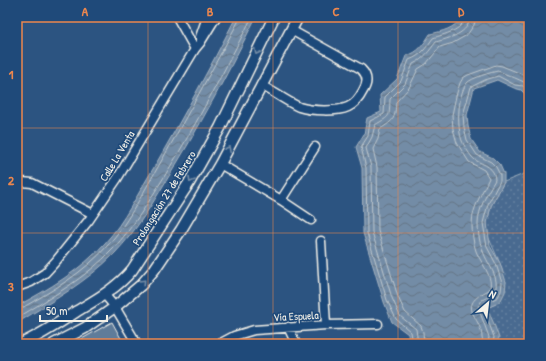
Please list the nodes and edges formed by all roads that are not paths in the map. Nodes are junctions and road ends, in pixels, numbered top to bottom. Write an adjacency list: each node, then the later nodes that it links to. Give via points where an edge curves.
1 (177, 17): 7 (street)
2 (207, 17): 7 (street)
3 (216, 17): 7 (street, Calle La Venta)
4 (274, 17): 17 (street, Prolongación 27 de Febrero, one-way to 17, via 220,128 189,183 132,270 120,283)
5 (298, 17): 6 (street)
6 (291, 30): 8 (street); 8 (street, via 361,69 367,77 365,87 355,102 348,107 323,110 300,107)
7 (195, 49): 13 (street, Calle La Venta, via 117,179)
8 (261, 85): 10 (street, one-way to 8)
9 (315, 147): 12 (street)
10 (220, 164): 12 (street); 18 (street, one-way to 10, via 154,270)
11 (17, 184): 13 (street, via 32,183)
12 (281, 200): 14 (street)
13 (93, 214): 16 (street, Calle La Venta, via 49,269 36,279)
14 (311, 220)
15 (321, 241): 20 (street)
16 (17, 287)
17 (104, 294): 18 (street); 22 (street, Prolongación 27 de Febrero, via 47,331)
18 (115, 307): 23 (street, via 85,328); 24 (street)
19 (378, 324): 20 (street, Vía Espuela)
20 (326, 325): 21 (street, Vía Espuela)
21 (288, 328): 25 (street, Vía Espuela, via 254,330); 26 (street)
22 (21, 344)
23 (54, 344)
24 (137, 344)
25 (219, 344)
26 (296, 344)

